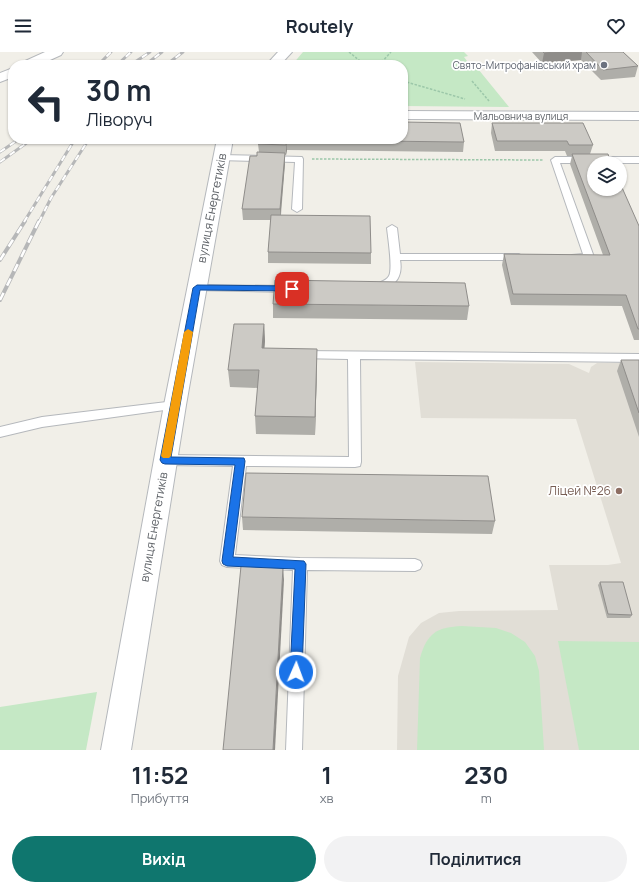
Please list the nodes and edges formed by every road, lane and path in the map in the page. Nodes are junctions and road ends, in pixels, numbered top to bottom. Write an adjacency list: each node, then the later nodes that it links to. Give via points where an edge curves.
1 (56, 52): 5 (street)
2 (284, 52): 6 (street)
3 (349, 52): 7 (path)
4 (391, 52): 8 (path)
5 (39, 60)
6 (277, 60)
7 (359, 60)
8 (384, 60)
9 (472, 81): 12 (path)
10 (408, 82): 11 (path)
11 (470, 101)
12 (491, 103)
13 (408, 115): 14 (street, Мальовнича вулиця)
14 (639, 116)
15 (223, 148): 16 (lane); 24 (street, вулиця Енергетиків)
16 (299, 159): 17 (path); 19 (lane)
17 (555, 160): 18 (lane); 23 (lane, via 589,257)
18 (639, 160)
19 (297, 209)
20 (392, 228): 21 (lane)
21 (394, 257): 22 (lane); 26 (lane, via 394,277 385,285 371,290)
22 (526, 257)
23 (565, 257)
24 (197, 288): 25 (lane); 30 (street, вулиця Енергетиків)
25 (300, 289)
26 (364, 289)
27 (291, 354): 28 (lane)
28 (354, 355): 29 (lane); 33 (lane, via 355,462)
29 (639, 358)
30 (175, 405): 31 (lane, via 42,422); 32 (street, вулиця Енергетиків)
31 (0, 432)
32 (165, 460): 33 (lane); 36 (street, вулиця Енергетиків)
33 (240, 461): 34 (lane, via 227,561)
34 (300, 564): 35 (lane); 37 (lane)
35 (415, 565)
36 (116, 750)
37 (294, 750)

